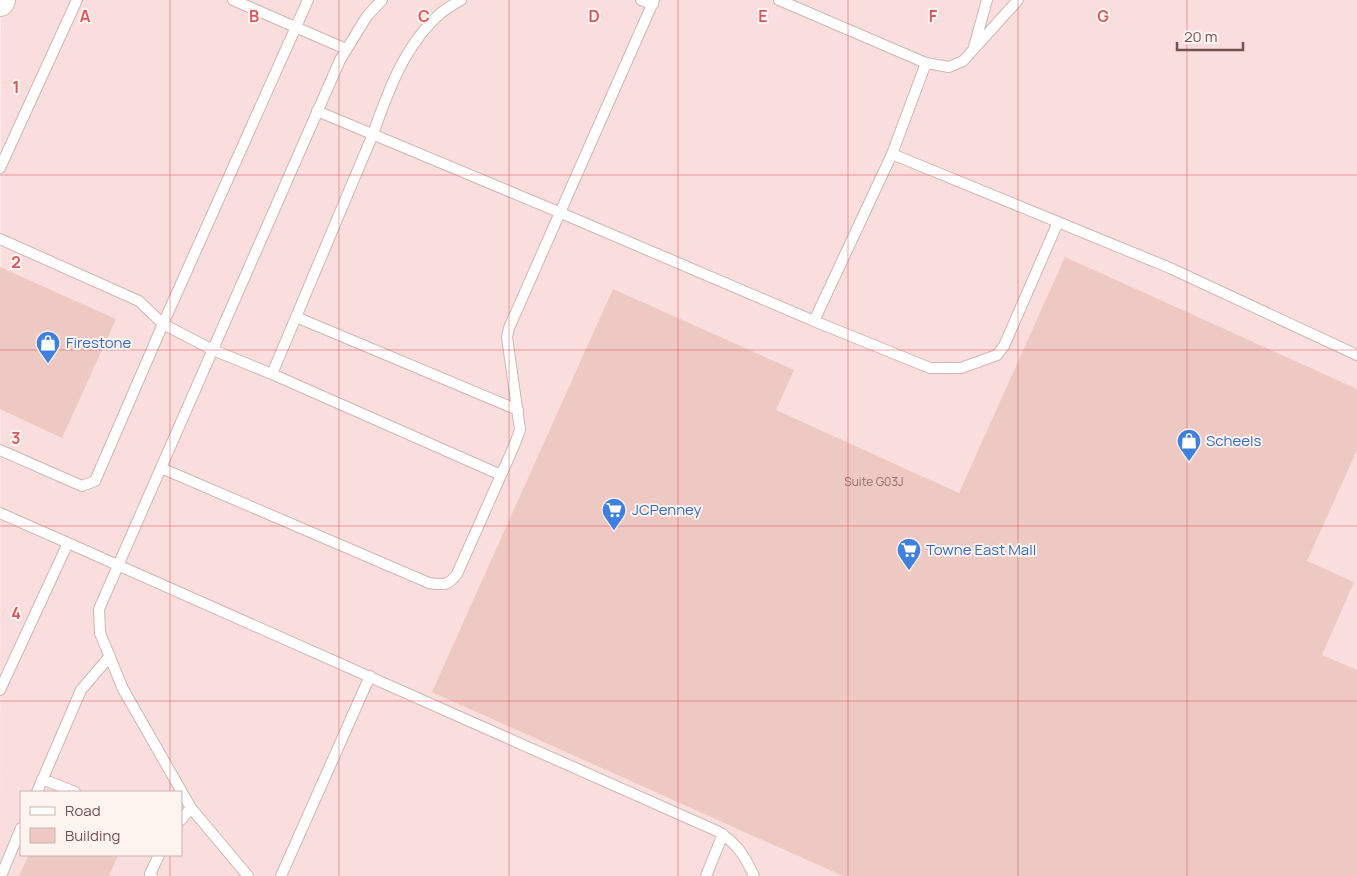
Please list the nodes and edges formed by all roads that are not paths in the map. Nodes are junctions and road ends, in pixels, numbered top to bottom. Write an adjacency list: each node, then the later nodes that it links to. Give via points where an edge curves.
1 (77, 0): 18 (lane)
2 (234, 0): 11 (lane)
3 (308, 0): 11 (lane)
4 (382, 0): 12 (lane, via 366,16)
5 (461, 0): 16 (lane, via 442,11 404,58 386,95)
6 (641, 0): 10 (lane)
7 (779, 0): 14 (lane)
8 (987, 0): 13 (lane)
9 (1018, 0): 13 (lane)
10 (653, 2): 19 (lane)
11 (296, 27): 12 (lane); 24 (lane)
12 (346, 49): 15 (lane)
13 (973, 50): 14 (lane, via 963,61 949,67)
14 (926, 63): 17 (lane)
15 (318, 111): 16 (lane); 25 (lane)
16 (373, 134): 19 (lane); 22 (lane)
17 (892, 154): 20 (lane); 23 (lane)
18 (0, 168)
19 (561, 213): 23 (lane); 28 (lane, via 507,337)
20 (1058, 222): 23 (lane, via 1004,346 997,355 961,368 930,368); 26 (lane, via 1170,268)
21 (0, 239): 24 (lane, via 139,302)
22 (296, 316): 27 (lane); 28 (lane)
23 (814, 322)
24 (163, 324): 25 (lane); 29 (lane, via 95,481 82,486)
25 (213, 350): 27 (lane); 30 (lane)
26 (1357, 356)
27 (272, 374): 31 (lane)
28 (518, 410): 31 (lane, via 520,430)
29 (0, 450)
30 (161, 468): 31 (lane, via 429,583 443,585 457,574); 34 (lane)
31 (502, 475)
32 (0, 513): 33 (lane)
33 (68, 544): 34 (lane); 37 (lane)
34 (118, 566): 35 (lane, via 99,609 100,633); 36 (lane)
35 (110, 656): 38 (lane, via 81,690); 41 (lane, via 124,689)
36 (370, 676): 46 (lane); 51 (lane)
37 (0, 690)
38 (42, 779): 39 (lane); 40 (lane)
39 (37, 791)
40 (72, 791)
41 (181, 791)
42 (182, 792): 43 (lane)
43 (191, 808): 44 (lane); 50 (lane)
44 (182, 819)
45 (20, 830): 49 (lane)
46 (724, 834): 52 (lane); 53 (lane, via 740,851)
47 (159, 856): 48 (lane)
48 (151, 875)
49 (1, 876)
50 (248, 876)
51 (281, 876)
52 (706, 876)
53 (754, 876)

